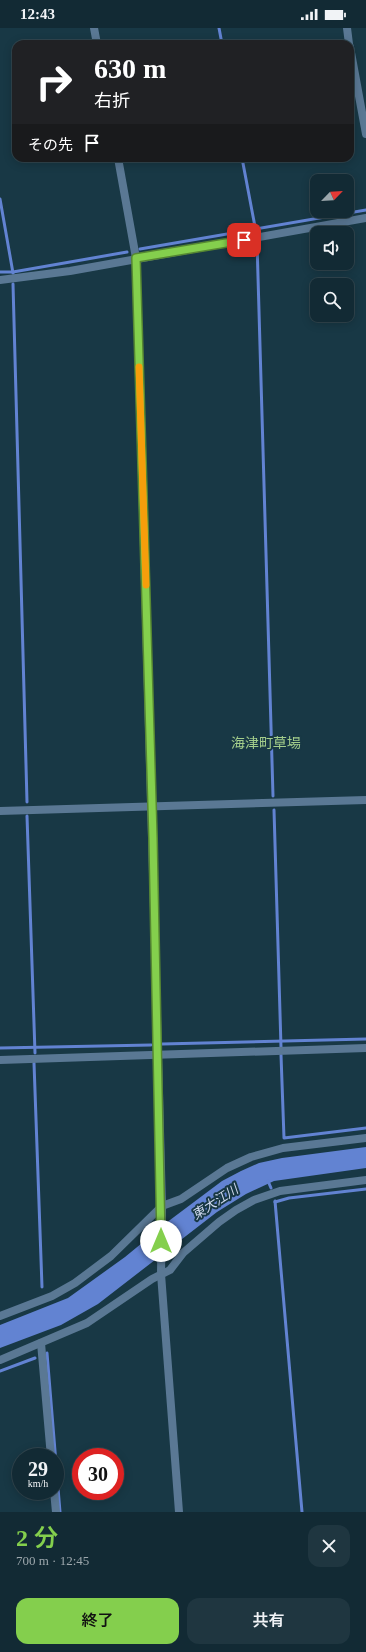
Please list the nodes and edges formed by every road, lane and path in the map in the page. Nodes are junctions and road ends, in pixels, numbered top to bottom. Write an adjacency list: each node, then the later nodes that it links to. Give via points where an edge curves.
1 (94, 28): 3 (street)
2 (346, 28): 4 (street)
3 (96, 40)
4 (349, 40)
5 (354, 69): 6 (street)
6 (366, 134)
7 (119, 162): 9 (street)
8 (366, 218): 9 (street)
9 (136, 258): 10 (street, via 70,271); 12 (street)
10 (0, 280)
11 (366, 800): 12 (street)
12 (152, 808): 13 (street); 15 (street)
13 (0, 811)
14 (366, 1048): 15 (street)
15 (158, 1055): 16 (street); 19 (street)
16 (0, 1060)
17 (366, 1138): 19 (street, via 283,1148 251,1157 227,1168 181,1199)
18 (366, 1180): 20 (street, via 280,1191 254,1200 219,1222 183,1253 170,1270)
19 (162, 1206): 20 (street); 21 (street, via 111,1256 75,1283 52,1296)
20 (161, 1270): 22 (street, via 87,1323); 27 (street)
21 (0, 1316)
22 (41, 1343): 23 (street); 24 (street)
23 (0, 1360)
24 (50, 1448)
25 (55, 1500): 26 (street)
26 (56, 1512)
27 (179, 1512)

